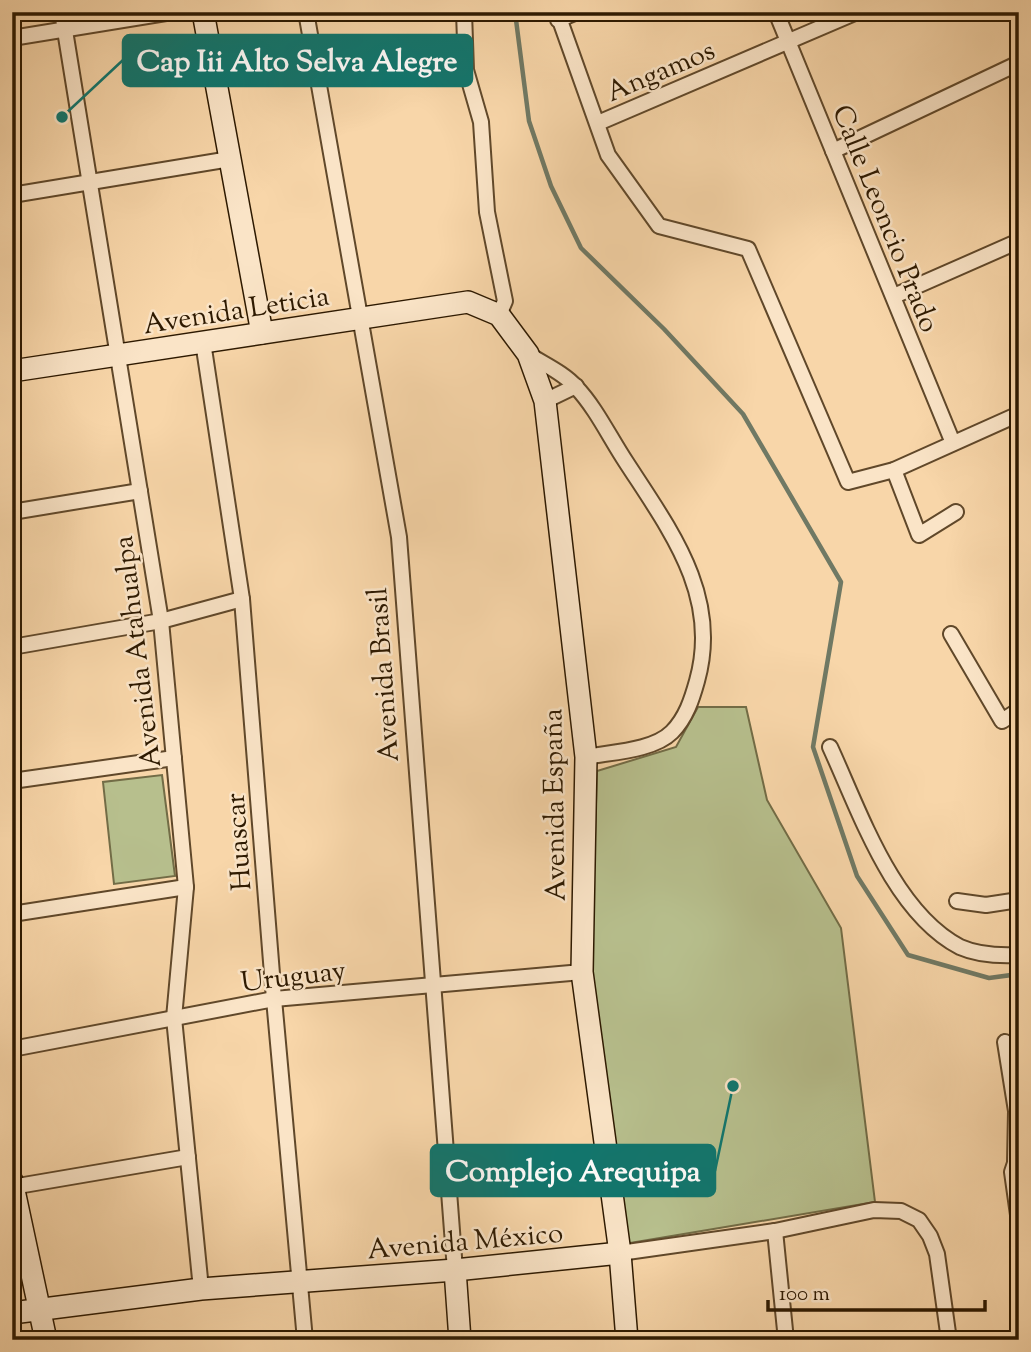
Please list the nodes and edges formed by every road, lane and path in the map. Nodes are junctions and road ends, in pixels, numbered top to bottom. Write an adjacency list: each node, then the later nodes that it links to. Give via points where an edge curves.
1 (62, 12): 10 (street, Avenida Atahualpa)
2 (172, 12): 10 (street)
3 (203, 12): 16 (street)
4 (306, 12): 22 (street, Avenida Brasil)
5 (464, 12): 21 (street, via 466,70 481,122 487,212 505,301)
6 (577, 12): 9 (street)
7 (776, 12): 12 (street, Calle Leoncio Prado)
8 (857, 12): 12 (street, Angamos)
9 (558, 16): 14 (street)
10 (65, 29): 11 (street); 17 (street, Avenida Atahualpa)
11 (12, 38)
12 (789, 43): 14 (street, Angamos); 15 (street, Calle Leoncio Prado)
13 (1019, 63): 15 (street)
14 (597, 123): 32 (street, via 608,155 659,226 748,249 848,482)
15 (833, 151): 20 (street, Calle Leoncio Prado)
16 (230, 159): 17 (street); 23 (street)
17 (90, 182): 18 (street); 26 (street, Avenida Atahualpa)
18 (12, 195)
19 (1019, 241): 20 (street)
20 (894, 296): 31 (street, Calle Leoncio Prado)
21 (499, 315): 22 (street, Avenida Leticia, via 468,302); 25 (street, Avenida España)
22 (363, 318): 23 (street, Avenida Leticia); 51 (street, Avenida Brasil, via 399,537)
23 (262, 333): 24 (street, Avenida Leticia)
24 (203, 342): 26 (street, Avenida Leticia); 36 (street, Huascar)
25 (528, 354): 28 (street); 29 (street, Avenida España)
26 (118, 355): 27 (street, Avenida Leticia); 33 (street, Avenida Atahualpa)
27 (12, 371)
28 (576, 386): 29 (street); 42 (street, via 692,569 705,640 690,706 671,733 652,744)
29 (545, 401): 42 (street, Avenida España)
30 (1019, 414): 31 (street)
31 (953, 443): 32 (street)
32 (894, 470): 35 (street, via 919,535)
33 (140, 491): 34 (street); 37 (street, Avenida Atahualpa)
34 (12, 512)
35 (956, 512)
36 (242, 598): 37 (street); 52 (street, Huascar)
37 (161, 621): 39 (street); 43 (street, Avenida Atahualpa)
38 (951, 634): 40 (street, via 1002,721)
39 (12, 647)
40 (1019, 710)
41 (830, 747): 49 (street, via 899,891 937,931 962,948 995,956)
42 (586, 757): 50 (street, Avenida España)
43 (174, 758): 44 (street); 45 (street, Avenida Atahualpa)
44 (12, 780)
45 (186, 887): 48 (street); 53 (street, Avenida Atahualpa)
46 (1019, 900): 47 (street, via 986,905)
47 (957, 901)
48 (12, 914)
49 (1019, 955)
50 (582, 972): 51 (street, Uruguay); 61 (street, Avenida España)
51 (433, 985): 52 (street, Uruguay); 62 (street, Avenida Brasil)
52 (274, 999): 53 (street, Uruguay); 63 (street, Huascar)
53 (174, 1018): 55 (street, Uruguay); 56 (street, Avenida Atahualpa)
54 (1005, 1042): 57 (street, via 1016,1111)
55 (12, 1049)
56 (188, 1157): 58 (street); 64 (street, Avenida Atahualpa)
57 (1017, 1165): 59 (street, via 1012,1172)
58 (13, 1185): 65 (street)
59 (1019, 1222)
60 (775, 1231): 61 (street, Avenida México); 71 (street); 72 (street, Avenida México, via 874,1210 901,1211 919,1220 937,1254)
61 (620, 1253): 62 (street, Avenida México); 70 (street, Avenida España)
62 (455, 1270): 63 (street, Avenida México); 69 (street, Avenida Brasil)
63 (300, 1282): 64 (street, Avenida México); 68 (street, Huascar)
64 (201, 1289): 65 (street, Avenida México)
65 (40, 1310): 66 (street, Avenida México); 67 (street)
66 (12, 1313)
67 (46, 1340)
68 (305, 1340)
69 (460, 1340)
70 (627, 1340)
71 (786, 1340)
72 (949, 1340)

